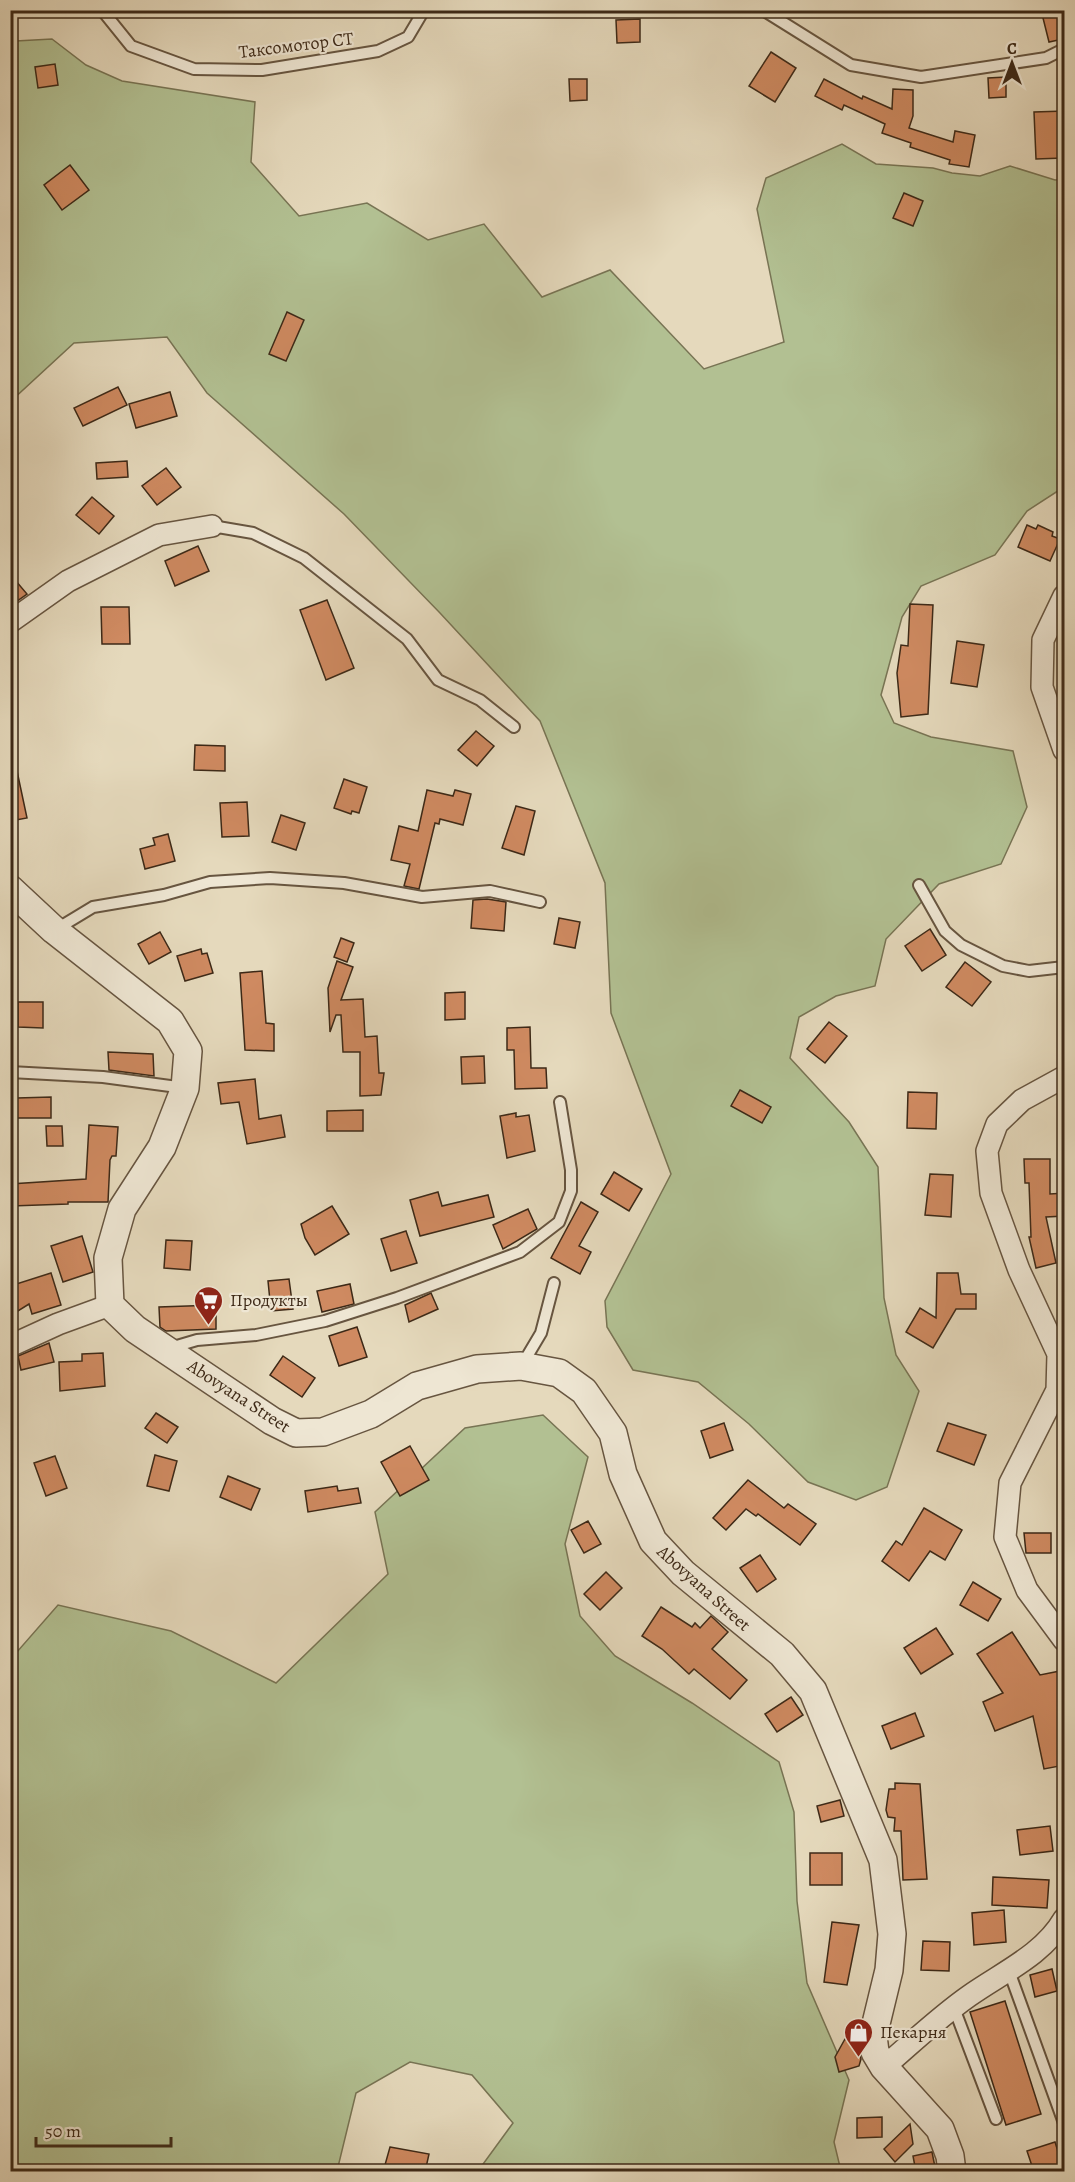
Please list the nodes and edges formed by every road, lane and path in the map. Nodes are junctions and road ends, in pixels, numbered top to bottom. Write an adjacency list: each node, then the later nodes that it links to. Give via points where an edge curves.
1 (102, 10): 2 (lane, Таксомотор СТ, via 131,46 141,50 194,69 262,70 378,51 408,37)
2 (424, 10)
3 (763, 10): 4 (lane, via 851,65 921,77 1046,58)
4 (1065, 48)
5 (212, 526): 7 (street, via 159,535 68,581); 8 (lane, via 253,533 304,558 407,639 438,680 480,699)
6 (1065, 596): 9 (street, via 1043,640 1042,687)
7 (10, 622)
8 (514, 727)
9 (1065, 750)
10 (919, 885): 14 (lane, via 945,931 962,945 1003,966 1029,970)
11 (10, 889): 13 (street)
12 (540, 902): 13 (lane, via 490,891 422,897 344,883 270,878 210,882 164,895 93,907)
13 (54, 930): 17 (street, via 170,1021 188,1051)
14 (1065, 967)
15 (10, 1072): 17 (lane, via 103,1077)
16 (1065, 1077): 24 (street, via 1022,1100 997,1124 987,1151 991,1193 1019,1270 1058,1354 1057,1390 1010,1483 1005,1537 1027,1590)
17 (185, 1088): 20 (street, via 162,1148 122,1209 108,1258)
18 (560, 1102): 22 (lane, via 571,1191 559,1222 520,1252 397,1299 325,1321 256,1335 196,1340)
19 (554, 1283): 23 (lane, via 541,1333)
20 (110, 1305): 21 (street); 22 (street, Abovyana Street, via 135,1329)
21 (10, 1346)
22 (167, 1349): 23 (street, Abovyana Street, via 272,1421 296,1433 323,1432 371,1414 417,1386 477,1369)
23 (521, 1366): 28 (street, Abovyana Street, via 559,1373 584,1391 613,1433 623,1474 653,1541 683,1573 782,1654 813,1691 883,1860 892,1934 889,1970 873,2036 875,2052)
24 (1065, 1640)
25 (1065, 1918): 26 (street, via 1053,1937)
26 (1009, 1971): 27 (street); 30 (lane)
27 (954, 2008): 28 (street); 29 (lane)
28 (884, 2067): 31 (street, Abovyana Street, via 940,2129)
29 (996, 2119)
30 (1065, 2123)
31 (952, 2172)

